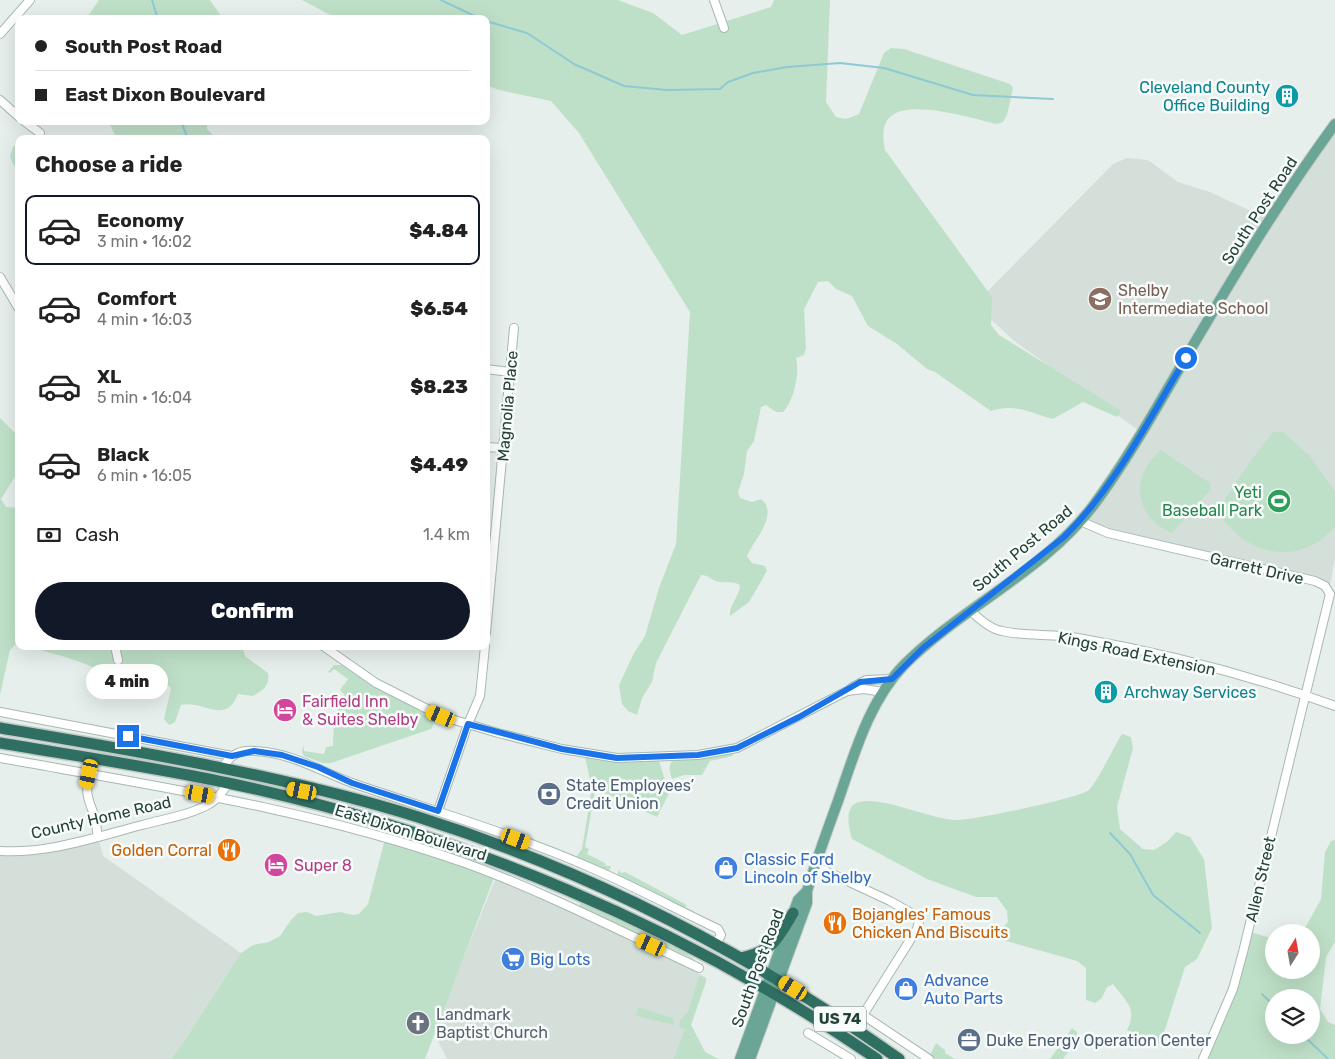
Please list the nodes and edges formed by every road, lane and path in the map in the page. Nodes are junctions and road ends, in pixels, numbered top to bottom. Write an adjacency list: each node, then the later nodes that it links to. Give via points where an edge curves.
1 (30, 0): 3 (street)
2 (714, 0): 5 (street)
3 (17, 15)
4 (15, 17): 6 (street)
5 (724, 28)
6 (0, 34)
7 (0, 100): 8 (street)
8 (15, 113)
9 (1335, 124): 19 (main road, South Post Road, via 1276,206 1122,463)
10 (29, 125): 11 (street)
11 (40, 133)
12 (0, 277): 13 (street)
13 (15, 302)
14 (514, 328): 16 (street, Magnolia Place)
15 (490, 370): 16 (street)
16 (510, 372): 18 (street, Magnolia Place)
17 (490, 447): 18 (street)
18 (503, 448): 21 (street, Magnolia Place)
19 (1080, 521): 23 (main road, South Post Road, via 1038,559); 31 (street, Garrett Drive, via 1108,533 1325,586 1330,596)
20 (490, 523): 21 (street)
21 (496, 524): 22 (street, Magnolia Place)
22 (490, 585)
23 (971, 611): 28 (main road, South Post Road, via 923,648); 31 (street, Kings Road Extension, via 1002,632 1047,633 1090,640 1233,674)
24 (116, 650): 27 (street)
25 (328, 650): 34 (street, via 354,669 409,700 441,716)
26 (485, 650): 34 (street, via 480,696)
27 (118, 660)
28 (892, 679): 29 (street, via 863,681); 30 (main road, South Post Road)
29 (847, 691): 30 (street); 34 (street, via 754,741 737,748 698,755 617,758 594,755)
30 (883, 692): 48 (main road, South Post Road, via 858,746)
31 (1305, 695): 32 (street, Kings Road Extension); 67 (street, Allen Street, via 1243,952 1230,995)
32 (1335, 706)
33 (0, 712): 37 (street, East Dixon Boulevard)
34 (468, 724): 45 (street)
35 (0, 728): 40 (highway, East Dixon Boulevard / US 74)
36 (0, 743): 39 (highway, East Dixon Boulevard / US 74)
37 (232, 756): 40 (street); 45 (street, East Dixon Boulevard, via 254,751 295,759 352,783)
38 (0, 758): 41 (street, East Dixon Boulevard)
39 (103, 761): 40 (highway, via 112,758 212,774 218,774); 42 (highway, East Dixon Boulevard / US 74)
40 (224, 767): 43 (highway, East Dixon Boulevard / US 74)
41 (89, 774): 44 (street, East Dixon Boulevard); 46 (street, via 86,790)
42 (228, 783): 43 (highway, via 237,778 302,791); 44 (street, County Home Road); 52 (highway, East Dixon Boulevard / US 74, via 420,835)
43 (315, 789): 51 (highway, East Dixon Boulevard / US 74, via 468,834)
44 (218, 798): 46 (street, County Home Road, via 186,813); 53 (street, East Dixon Boulevard, via 326,822 428,851 501,877)
45 (438, 811): 49 (street, East Dixon Boulevard)
46 (98, 836): 47 (street, County Home Road, via 27,851)
47 (0, 851)
48 (815, 866): 50 (main road, South Post Road); 66 (street, via 920,918 917,929 863,1016)
49 (616, 880): 51 (street); 55 (street, East Dixon Boulevard, via 718,929 721,935)
50 (807, 891): 54 (main road, South Post Road, via 798,900); 58 (main road, South Post Road, via 808,904)
51 (610, 892): 55 (highway, East Dixon Boulevard / US 74)
52 (578, 895): 53 (street); 59 (highway, East Dixon Boulevard / US 74, via 682,943)
53 (572, 908): 57 (street, East Dixon Boulevard)
54 (793, 913): 56 (highway, via 771,946); 58 (main road, South Post Road)
55 (716, 944): 56 (highway, East Dixon Boulevard / US 74)
56 (741, 958): 58 (highway, East Dixon Boulevard / US 74)
57 (700, 968)
58 (775, 978): 59 (main road, South Post Road); 65 (highway, East Dixon Boulevard / US 74)
59 (770, 992): 61 (main road, South Post Road); 62 (main road, South Post Road); 64 (highway, East Dixon Boulevard / US 74)
60 (808, 1034): 63 (street)
61 (740, 1059)
62 (750, 1059)
63 (851, 1059)
64 (876, 1059)
65 (899, 1059)
66 (929, 1059)
67 (1203, 1059)

